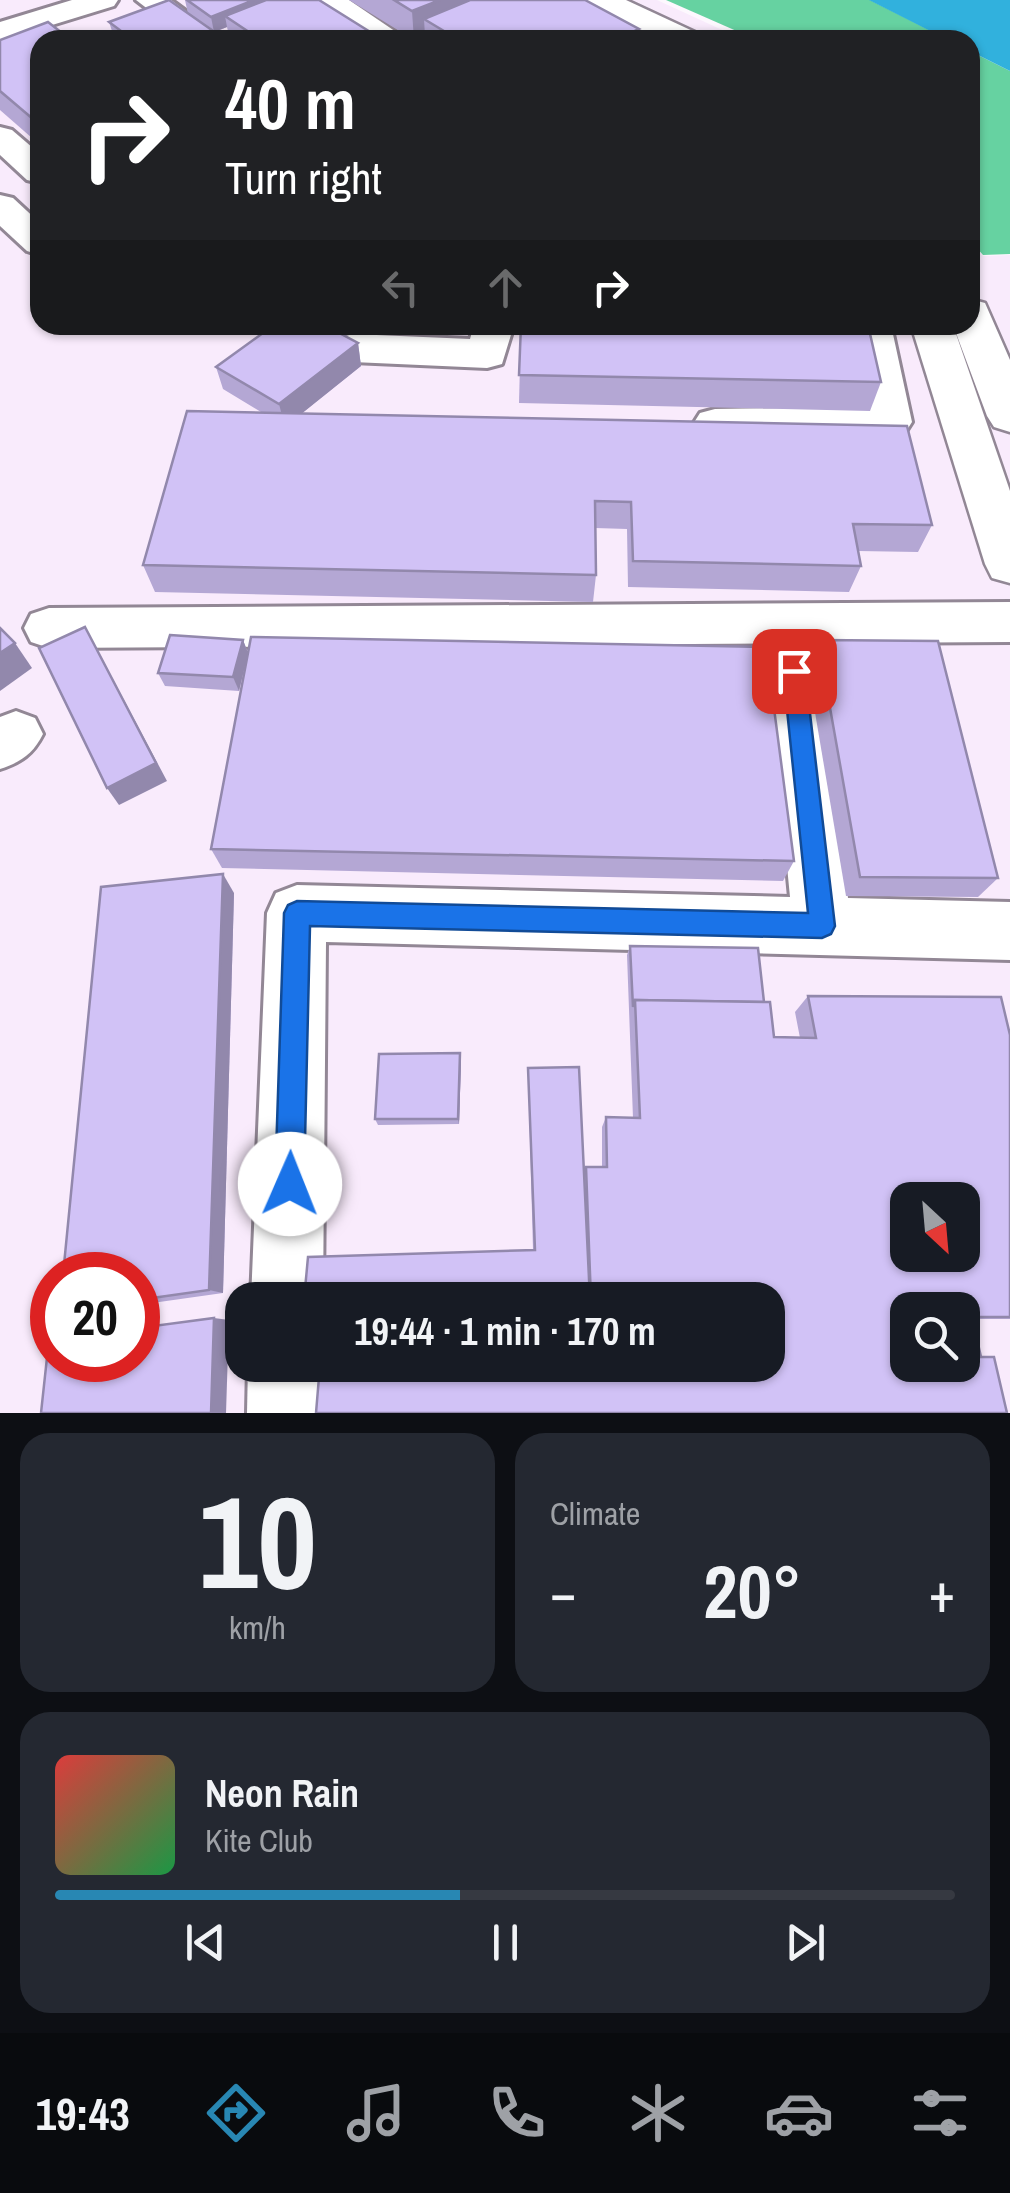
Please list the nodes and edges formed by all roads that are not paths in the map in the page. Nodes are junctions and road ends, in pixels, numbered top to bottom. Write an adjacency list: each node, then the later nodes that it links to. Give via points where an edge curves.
1 (103, 0): 12 (street)
2 (152, 0): 7 (street)
3 (328, 0): 8 (street)
4 (601, 0): 10 (main road)
5 (647, 0): 11 (main road)
6 (571, 16): 9 (street)
7 (195, 30)
8 (376, 30)
9 (597, 30)
10 (682, 30)
11 (690, 30)
12 (0, 32)
13 (0, 136): 14 (street)
14 (30, 163)
15 (0, 206): 16 (street)
16 (30, 234)
17 (492, 335): 21 (street, via 487,354)
18 (873, 335): 23 (street, via 890,422)
19 (935, 335): 24 (main road)
20 (979, 335): 22 (main road)
21 (353, 348)
22 (1010, 416)
23 (673, 425)
24 (1010, 564)
25 (1010, 622): 26 (street)
26 (49, 628)
27 (794, 671): 28 (street)
28 (822, 926): 29 (street); 30 (street, via 297,913)
29 (1009, 937)
30 (287, 1282)
31 (285, 1382): 32 (street)
32 (284, 1413)

